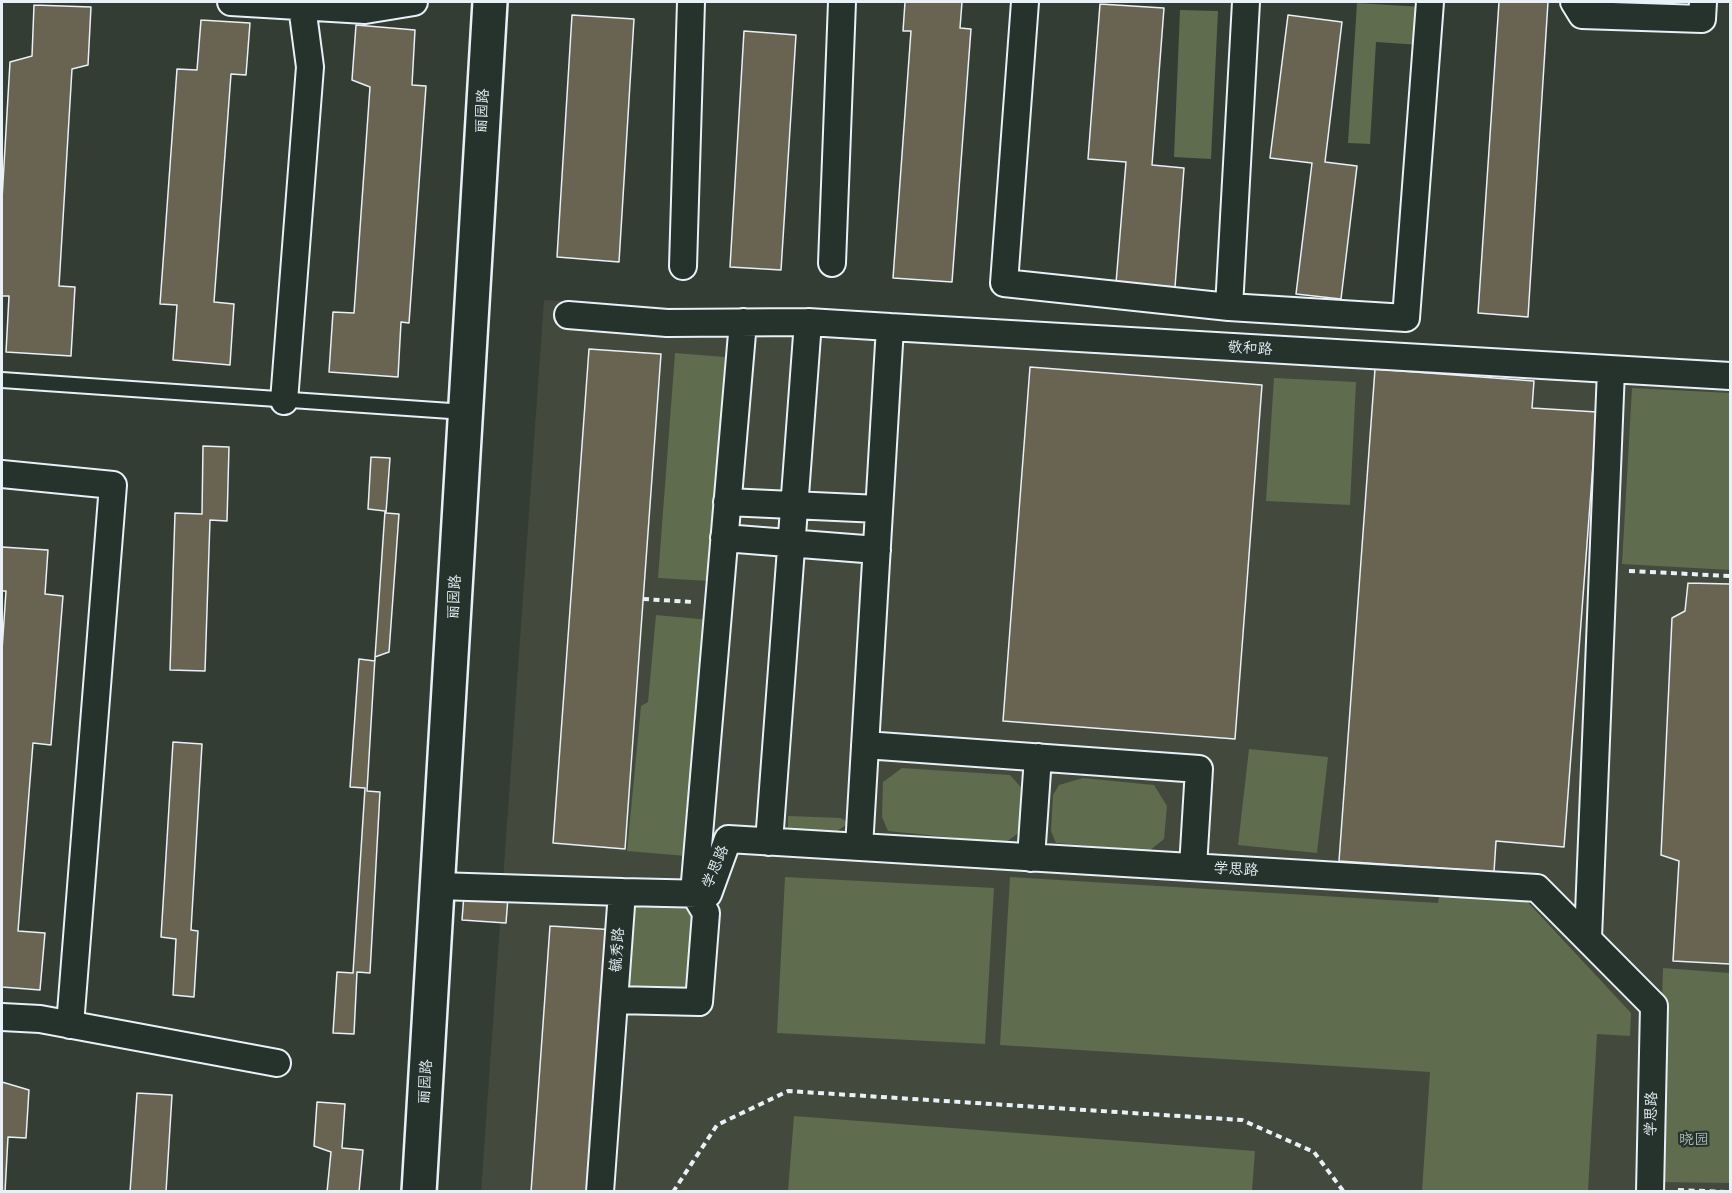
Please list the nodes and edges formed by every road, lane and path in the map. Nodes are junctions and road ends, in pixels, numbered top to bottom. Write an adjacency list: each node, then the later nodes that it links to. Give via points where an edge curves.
1 (231, 2): 11 (street)
2 (414, 2): 11 (street, via 365,10)
3 (490, 2): 23 (street, 丽园路)
4 (691, 2): 13 (street)
5 (842, 2): 12 (street)
6 (1025, 2): 14 (street, via 1004,283)
7 (1246, 2): 14 (street)
8 (1430, 2): 14 (street, via 1406,318)
9 (1574, 2): 10 (street, via 1582,15 1702,20)
10 (1703, 2)
11 (286, 4): 22 (street, via 310,67)
12 (832, 263)
13 (683, 266)
14 (1229, 307)
15 (568, 315): 16 (street, 敬和路, via 667,323)
16 (743, 322): 17 (street, 敬和路); 25 (street)
17 (808, 322): 18 (street, 敬和路); 26 (street)
18 (890, 327): 19 (street, 敬和路); 27 (street)
19 (1611, 370): 20 (street, 敬和路); 31 (street)
20 (1731, 376)
21 (2, 380): 22 (lane)
22 (284, 401): 23 (lane)
23 (465, 412): 41 (street, 丽园路)
24 (2, 474): 47 (street, via 113,485)
25 (727, 502): 26 (street); 28 (street)
26 (794, 504): 27 (street); 29 (street)
27 (879, 509): 30 (street)
28 (724, 538): 29 (street); 34 (street)
29 (791, 543): 30 (street); 37 (street)
30 (877, 550): 35 (street)
31 (1603, 570): 32 (path); 44 (street)
32 (1731, 576)
33 (643, 599): 34 (path)
34 (718, 604): 43 (street)
35 (865, 745): 36 (street); 38 (street)
36 (1038, 758): 39 (street); 40 (street, via 1199,770)
37 (769, 842): 38 (street, 学思路); 43 (street, 学思路, via 728,839 708,894)
38 (859, 847): 39 (street, 学思路)
39 (1031, 858): 40 (street, 学思路)
40 (1193, 867): 44 (street, 学思路, via 1537,888)
41 (438, 886): 42 (street); 50 (street, 丽园路)
42 (622, 892): 43 (street, 学思路); 45 (street, 毓秀路)
43 (694, 893): 45 (street, via 706,913 699,1002)
44 (1588, 938): 49 (street, 学思路, via 1654,1006)
45 (615, 1000): 51 (street, 毓秀路)
46 (2, 1017): 47 (street)
47 (70, 1025): 48 (street)
48 (277, 1063)
49 (1650, 1190): 54 (path)
50 (419, 1191)
51 (600, 1191)
52 (673, 1191): 53 (path, via 717,1125 788,1090 1242,1120 1314,1152)
53 (1344, 1191)
54 (1728, 1191)

